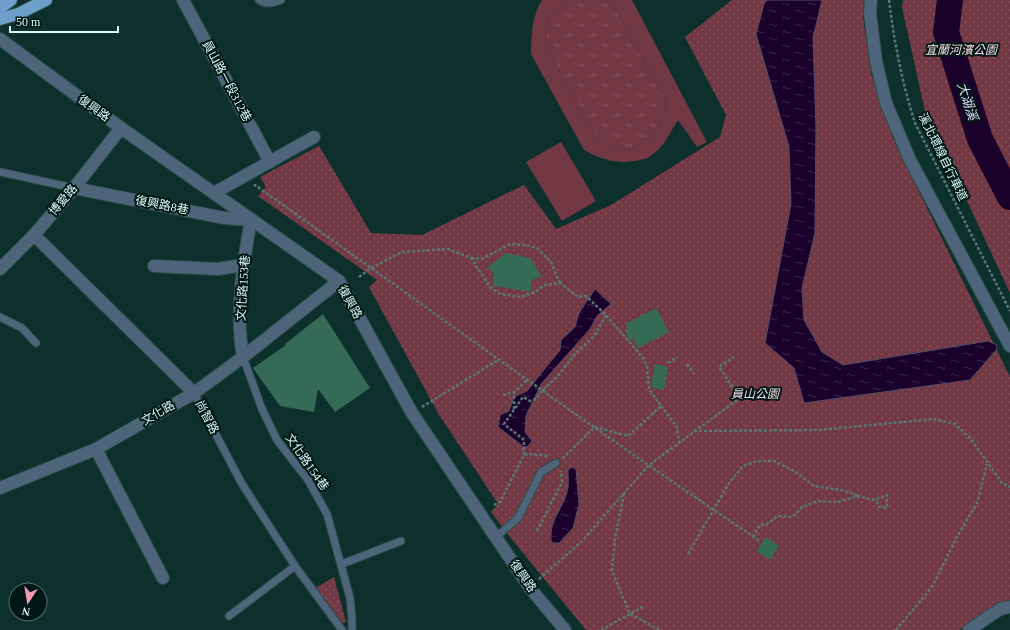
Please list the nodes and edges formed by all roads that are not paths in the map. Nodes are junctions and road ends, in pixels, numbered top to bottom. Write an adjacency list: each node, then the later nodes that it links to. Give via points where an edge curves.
1 (11, 0): 7 (main road)
2 (46, 0): 8 (main road, via 18,14)
3 (183, 0): 12 (street, 員山路一段312巷)
4 (259, 0): 5 (lane, via 264,3)
5 (281, 0)
6 (871, 0): 24 (street, via 870,13 876,61 886,103 910,160)
7 (0, 8)
8 (0, 19)
9 (0, 39): 10 (street, 復興路)
10 (121, 128): 14 (street, 博愛路); 15 (street, 復興路)
11 (314, 137): 12 (street)
12 (270, 162): 15 (street)
13 (0, 172): 14 (lane)
14 (74, 188): 16 (street, 復興路8巷, via 224,218); 17 (street, 博愛路)
15 (214, 193): 16 (street, 復興路)
16 (251, 220): 18 (street, 文化路153巷); 21 (street, 復興路)
17 (34, 235): 20 (street, 博愛路); 26 (street, 尚智路)
18 (243, 265): 19 (street, via 218,269); 25 (street, 文化路153巷, via 239,338)
19 (154, 266)
20 (0, 269)
21 (339, 282): 25 (street, 文化路); 30 (street, 復興路, via 412,413)
22 (0, 317): 23 (lane, via 22,328)
23 (36, 343)
24 (1010, 346)
25 (243, 357): 26 (street, 文化路); 32 (lane, 文化路154巷, via 262,409 277,440 308,480 328,514)
26 (194, 393): 27 (street, 文化路); 33 (lane, 尚智路, via 242,484)
27 (96, 449): 29 (street, 文化路); 34 (street)
28 (556, 463): 30 (lane, via 541,472 518,518)
29 (0, 488)
30 (496, 537): 39 (street, 復興路, via 530,588)
31 (401, 542): 32 (lane)
32 (342, 564): 38 (lane, 文化路154巷, via 350,598)
33 (295, 566): 36 (lane); 37 (lane, 尚智路)
34 (163, 578)
35 (1010, 607): 40 (street, via 1000,609)
36 (229, 616)
37 (342, 630)
38 (352, 630)
39 (565, 630)
40 (969, 630)

